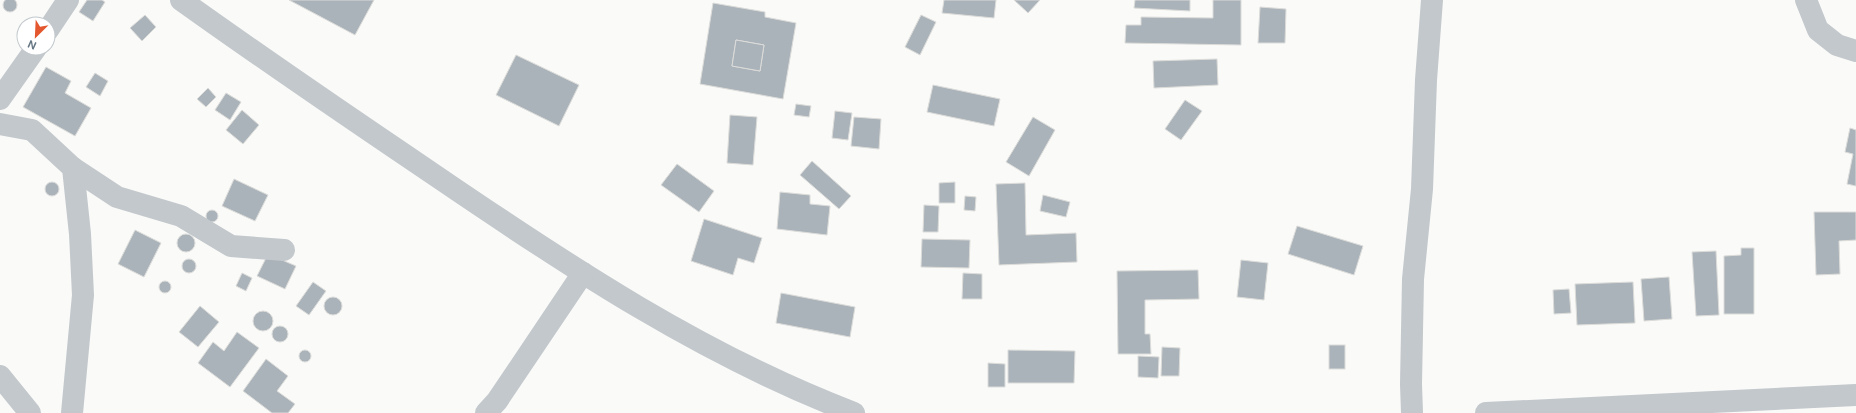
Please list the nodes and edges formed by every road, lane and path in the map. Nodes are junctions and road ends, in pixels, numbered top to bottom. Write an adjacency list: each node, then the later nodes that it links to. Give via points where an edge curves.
1 (68, 0): 5 (street)
2 (181, 0): 12 (street, via 280,71 524,237)
3 (1432, 0): 19 (street, via 1422,189 1413,280 1410,384)
4 (1806, 0): 6 (street, via 1818,30 1837,45)
5 (56, 18)
6 (1856, 51)
7 (30, 56): 8 (street)
8 (0, 99)
9 (0, 124): 10 (street, via 32,130)
10 (73, 168): 11 (street, via 118,198 182,216 231,246); 16 (street, via 83,295)
11 (284, 250)
12 (582, 273): 17 (street, via 497,401); 18 (street, via 705,345 820,400)
13 (0, 376): 15 (street)
14 (1854, 395): 20 (street)
15 (30, 413)
16 (72, 413)
17 (486, 413)
18 (854, 413)
19 (1412, 413)
20 (1486, 413)

